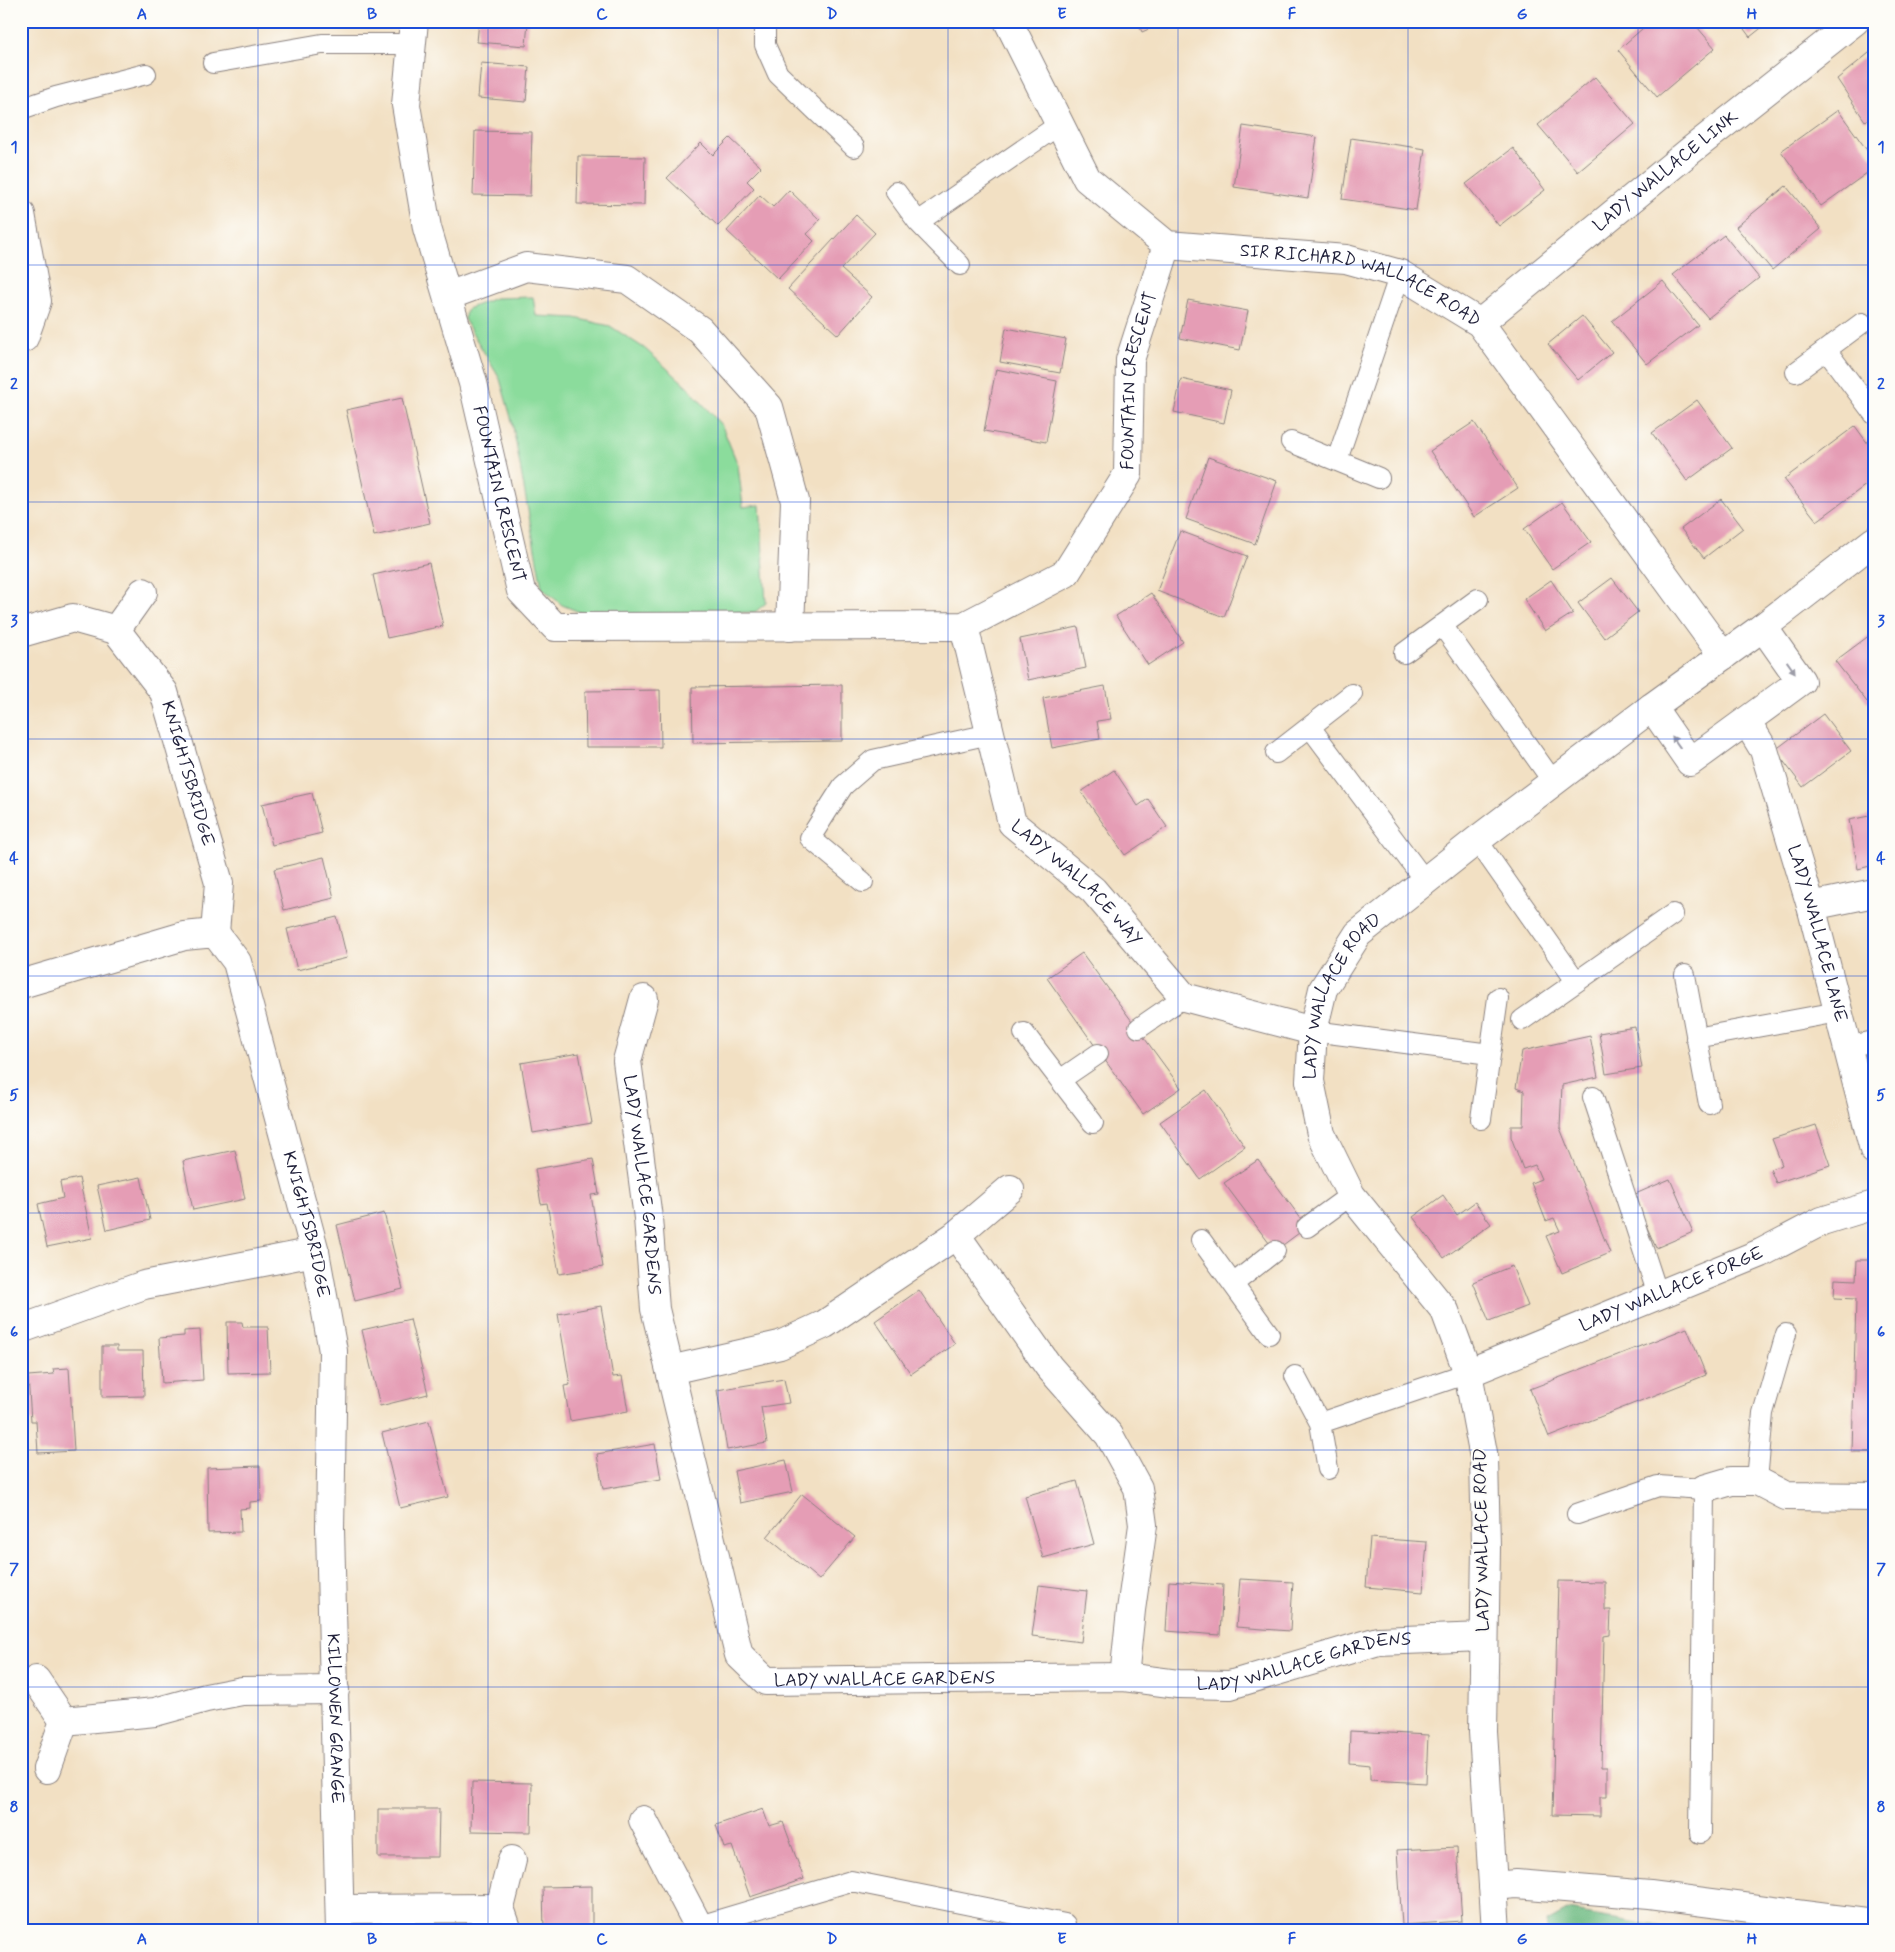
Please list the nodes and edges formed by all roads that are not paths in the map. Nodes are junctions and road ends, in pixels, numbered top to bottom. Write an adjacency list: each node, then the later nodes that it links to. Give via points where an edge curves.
1 (765, 21): 9 (lane, via 765,45 778,74)
2 (1008, 21): 8 (street)
3 (1855, 21): 17 (street, LADY WALLACE LINK)
4 (413, 33): 5 (lane, via 322,44); 16 (street, FOUNTAIN CRESCENT, via 406,105 427,228)
5 (214, 63)
6 (146, 74): 7 (lane)
7 (21, 109)
8 (1060, 124): 12 (lane); 13 (street, via 1087,179)
9 (854, 147)
10 (896, 192): 12 (lane)
11 (21, 214): 19 (street, via 37,301 24,338)
12 (918, 222): 14 (lane)
13 (1167, 244): 15 (street, SIR RICHARD WALLACE ROAD, via 1346,260); 30 (street, FOUNTAIN CRESCENT, via 1130,360 1128,474 1066,573)
14 (960, 265)
15 (1400, 274): 17 (street, SIR RICHARD WALLACE ROAD); 24 (lane)
16 (448, 296): 31 (street, FOUNTAIN CRESCENT, via 473,383 521,591 555,626); 31 (street, via 526,267 626,279 700,330 769,407 795,501)
17 (1480, 323): 36 (street, SIR RICHARD WALLACE ROAD)
18 (1862, 323): 20 (lane)
19 (21, 338)
20 (1826, 350): 21 (lane); 22 (lane)
21 (1796, 372)
22 (1874, 414)
23 (1291, 442): 24 (lane)
24 (1337, 460): 25 (lane)
25 (1379, 478)
26 (1871, 548): 32 (street, LADY WALLACE ROAD)
27 (143, 592): 33 (street)
28 (1478, 599): 29 (lane)
29 (1442, 625): 35 (lane); 43 (lane)
30 (964, 626): 31 (street, FOUNTAIN CRESCENT); 41 (street, LADY WALLACE WAY)
31 (790, 627)
32 (1763, 627): 36 (street, LADY WALLACE ROAD); 39 (street, one-way to 39, via 1801,681)
33 (116, 630): 34 (street, via 72,618); 50 (street, KNIGHTSBRIDGE, via 164,692 219,883)
34 (21, 633)
35 (1404, 652)
36 (1723, 656): 38 (street, LADY WALLACE ROAD)
37 (1352, 694): 40 (lane)
38 (1652, 707): 39 (street, one-way to 38, via 1690,762); 43 (street, LADY WALLACE ROAD)
39 (1747, 722): 48 (street, LADY WALLACE LANE, via 1764,750)
40 (1310, 727): 42 (lane); 45 (lane)
41 (990, 734): 46 (lane, via 873,760 842,786 810,838); 54 (street, LADY WALLACE WAY, via 1012,823 1093,890)
42 (1276, 753)
43 (1554, 783): 44 (street, LADY WALLACE ROAD)
44 (1477, 840): 45 (street, LADY WALLACE ROAD); 52 (lane)
45 (1425, 880): 60 (street, LADY WALLACE ROAD, via 1358,934 1323,989)
46 (863, 882)
47 (1874, 893): 48 (street)
48 (1811, 906): 57 (street, LADY WALLACE LANE)
49 (1674, 914): 52 (lane)
50 (215, 933): 53 (street, via 184,936); 80 (street, KNIGHTSBRIDGE, via 237,962)
51 (1685, 975): 62 (lane)
52 (1576, 982): 58 (lane)
53 (21, 984)
54 (1184, 997): 59 (lane); 60 (street)
55 (1498, 998): 66 (lane)
56 (644, 999): 86 (street, LADY WALLACE GARDENS, via 627,1061 648,1218 655,1309)
57 (1838, 1012): 62 (lane); 64 (street, LADY WALLACE LANE)
58 (1522, 1020)
59 (1138, 1028)
60 (1313, 1031): 66 (lane); 74 (street, LADY WALLACE ROAD, via 1310,1081 1321,1134)
61 (1024, 1033): 67 (lane)
62 (1696, 1038): 69 (lane)
63 (1874, 1041): 64 (lane)
64 (1847, 1047): 72 (street, LADY WALLACE LANE)
65 (1098, 1054): 67 (lane)
66 (1490, 1054): 70 (lane)
67 (1060, 1080): 71 (lane)
68 (1593, 1097): 82 (lane)
69 (1709, 1104)
70 (1481, 1119)
71 (1093, 1123)
72 (1874, 1150)
73 (1010, 1189): 77 (street)
74 (1351, 1195): 76 (lane); 87 (street, LADY WALLACE ROAD, via 1444,1311)
75 (1874, 1205): 82 (street, LADY WALLACE FORGE, via 1822,1221 1761,1253)
76 (1307, 1227)
77 (956, 1235): 86 (street, via 826,1324 780,1345); 97 (street, via 1049,1367 1109,1435 1138,1488 1144,1526)
78 (1200, 1240): 81 (lane)
79 (1275, 1251): 81 (lane)
80 (315, 1252): 83 (street, via 144,1285); 95 (street, KNIGHTSBRIDGE, via 333,1351)
81 (1233, 1284): 84 (lane)
82 (1658, 1295): 87 (street, LADY WALLACE FORGE)
83 (21, 1329)
84 (1269, 1334)
85 (1786, 1334): 91 (lane, via 1763,1413)
86 (670, 1370): 97 (street, LADY WALLACE GARDENS, via 739,1655 766,1681)
87 (1468, 1372): 89 (lane); 96 (street, LADY WALLACE ROAD, via 1484,1458)
88 (1296, 1376): 89 (lane)
89 (1320, 1423): 90 (lane)
90 (1328, 1469)
91 (1758, 1481): 92 (street, via 1731,1480); 93 (street, via 1786,1496)
92 (1704, 1489): 94 (lane, via 1658,1486); 103 (lane)
93 (1874, 1498)
94 (1577, 1514)
95 (330, 1529): 99 (street, KILLOWEN GRANGE)
96 (1484, 1637): 97 (street, LADY WALLACE GARDENS, via 1378,1641 1230,1685 1178,1684); 105 (street, LADY WALLACE ROAD, via 1482,1732)
97 (1124, 1677)
98 (36, 1680): 100 (street)
99 (335, 1690): 100 (street, via 242,1692 155,1712); 107 (street, KILLOWEN GRANGE)
100 (64, 1721): 101 (street)
101 (47, 1769)
102 (643, 1820): 110 (street)
103 (1700, 1833)
104 (512, 1860): 106 (street, KILLOWEN GRANGE)
105 (1493, 1886): 109 (street, via 1516,1884 1650,1895); 111 (street, LADY WALLACE ROAD)
106 (504, 1919): 107 (street, KILLOWEN GRANGE)
107 (340, 1920)
108 (1065, 1924): 110 (lane, via 850,1881)
109 (1874, 1924)
110 (700, 1928)
111 (1496, 1931)

